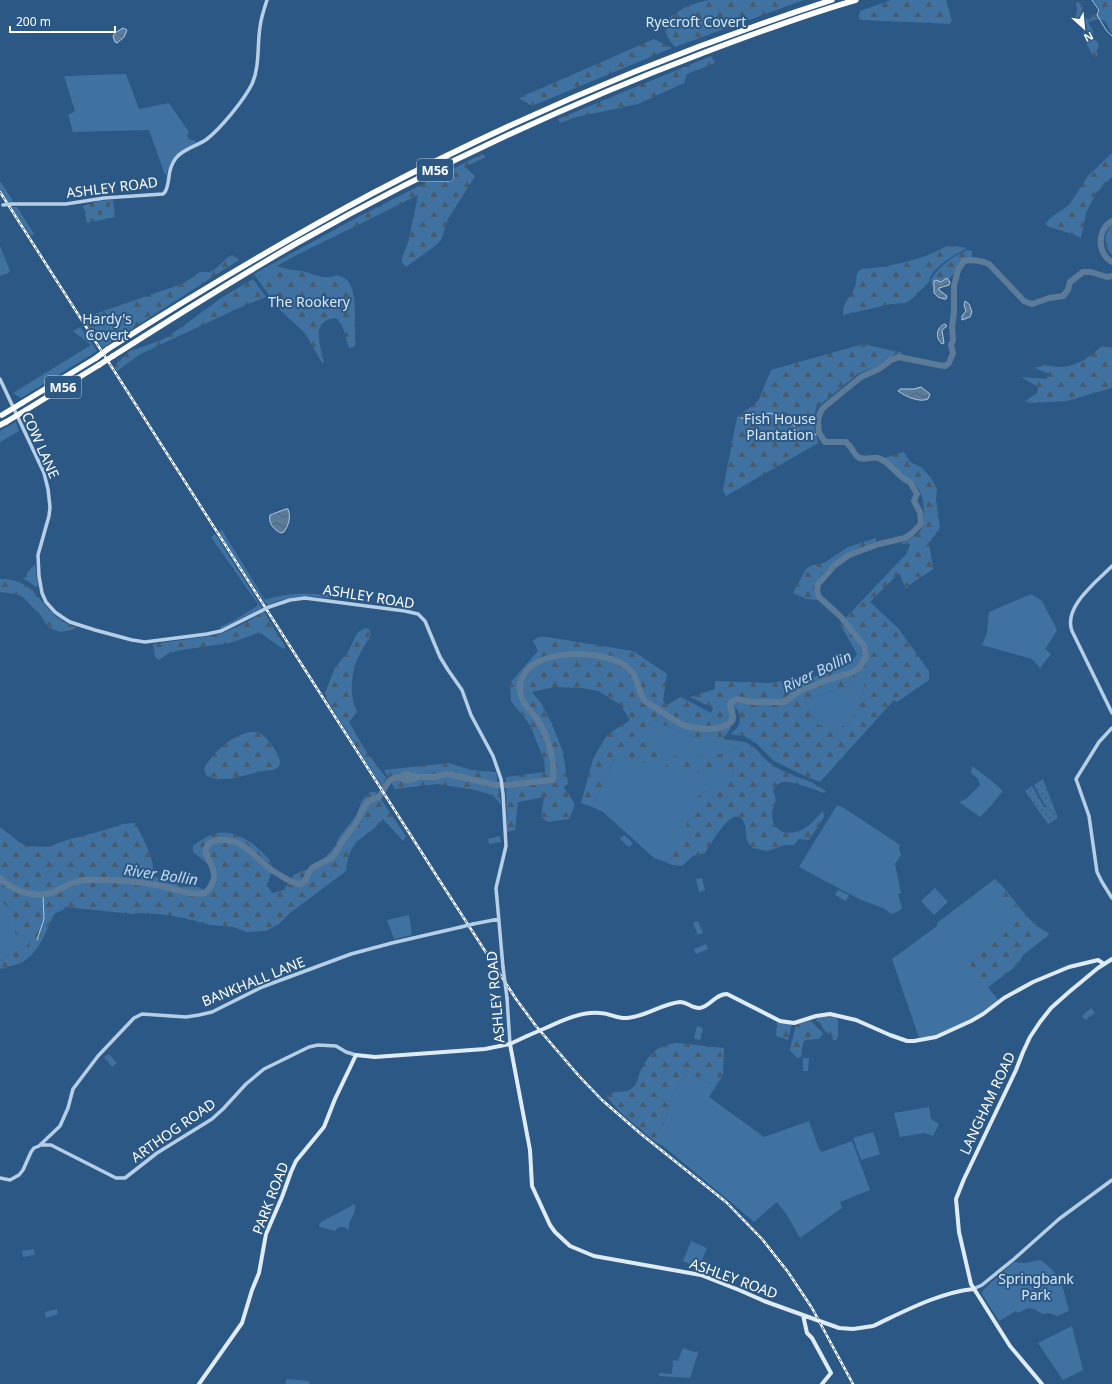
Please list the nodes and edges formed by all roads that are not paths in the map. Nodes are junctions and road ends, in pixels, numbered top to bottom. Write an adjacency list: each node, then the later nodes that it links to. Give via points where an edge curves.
1 (267, 0): 4 (street, ASHLEY ROAD, bridge, via 260,27 257,66 249,89 212,134 175,159 163,194 104,198 66,204)
2 (832, 0): 6 (highway, M56, bridge, via 741,31 627,75 442,158 259,256)
3 (856, 0): 7 (highway, M56, bridge, via 750,36 643,77 561,111 438,168 226,284)
4 (1, 206)
5 (0, 379): 9 (street, COW LANE, via 44,473 48,489 49,516 38,555)
6 (1, 416)
7 (0, 425)
8 (1112, 566): 10 (street, via 1077,603 1072,611 1070,623)
9 (42, 593): 13 (street, ASHLEY ROAD, bridge, via 50,607 70,622 145,642 221,631 269,607 305,598 418,614 426,621 444,664 462,690 501,779 506,846 496,888)
10 (1112, 713)
11 (1112, 728): 12 (street, via 1076,779 1088,816 1097,872)
12 (1112, 898)
13 (499, 919): 16 (street, ASHLEY ROAD, bridge); 18 (street, BANKHALL LANE, bridge, via 351,954 262,987 212,1012 186,1017 142,1014 134,1018 114,1038 84,1074 73,1089 60,1126)
14 (1112, 959): 15 (main road, LANGHAM ROAD)
15 (1104, 964): 16 (main road, bridge, via 1098,960 1070,967 1033,982 1004,998 977,1018 950,1031 922,1040 906,1041 856,1020 830,1014 794,1023 780,1021 727,994 700,1008 680,1002 627,1018 598,1012 565,1019); 21 (main road, LANGHAM ROAD, via 1051,1008 1030,1037 959,1190 956,1199 959,1232)
16 (510, 1044): 17 (main road, via 455,1052 375,1057); 22 (main road, ASHLEY ROAD, via 530,1145 532,1186 550,1225 562,1239 570,1246 594,1256 701,1275)
17 (356, 1055): 18 (street, ARTHOG ROAD, via 336,1046 318,1045 264,1069 212,1119 157,1153 125,1178 116,1178 51,1145); 23 (main road, PARK ROAD, via 324,1127 296,1161 291,1172 266,1234 259,1273 242,1323)
18 (39, 1146): 19 (street, BANKHALL LANE, via 31,1152 19,1175 10,1180)
19 (0, 1178)
20 (1112, 1180): 21 (street, via 1059,1219 982,1285)
21 (973, 1289): 22 (main road, ASHLEY ROAD, via 944,1295 863,1328 844,1329); 25 (main road, via 1010,1346)
22 (804, 1315): 24 (main road, via 807,1333 831,1374)
23 (199, 1384)
24 (822, 1384)
25 (1042, 1384)

